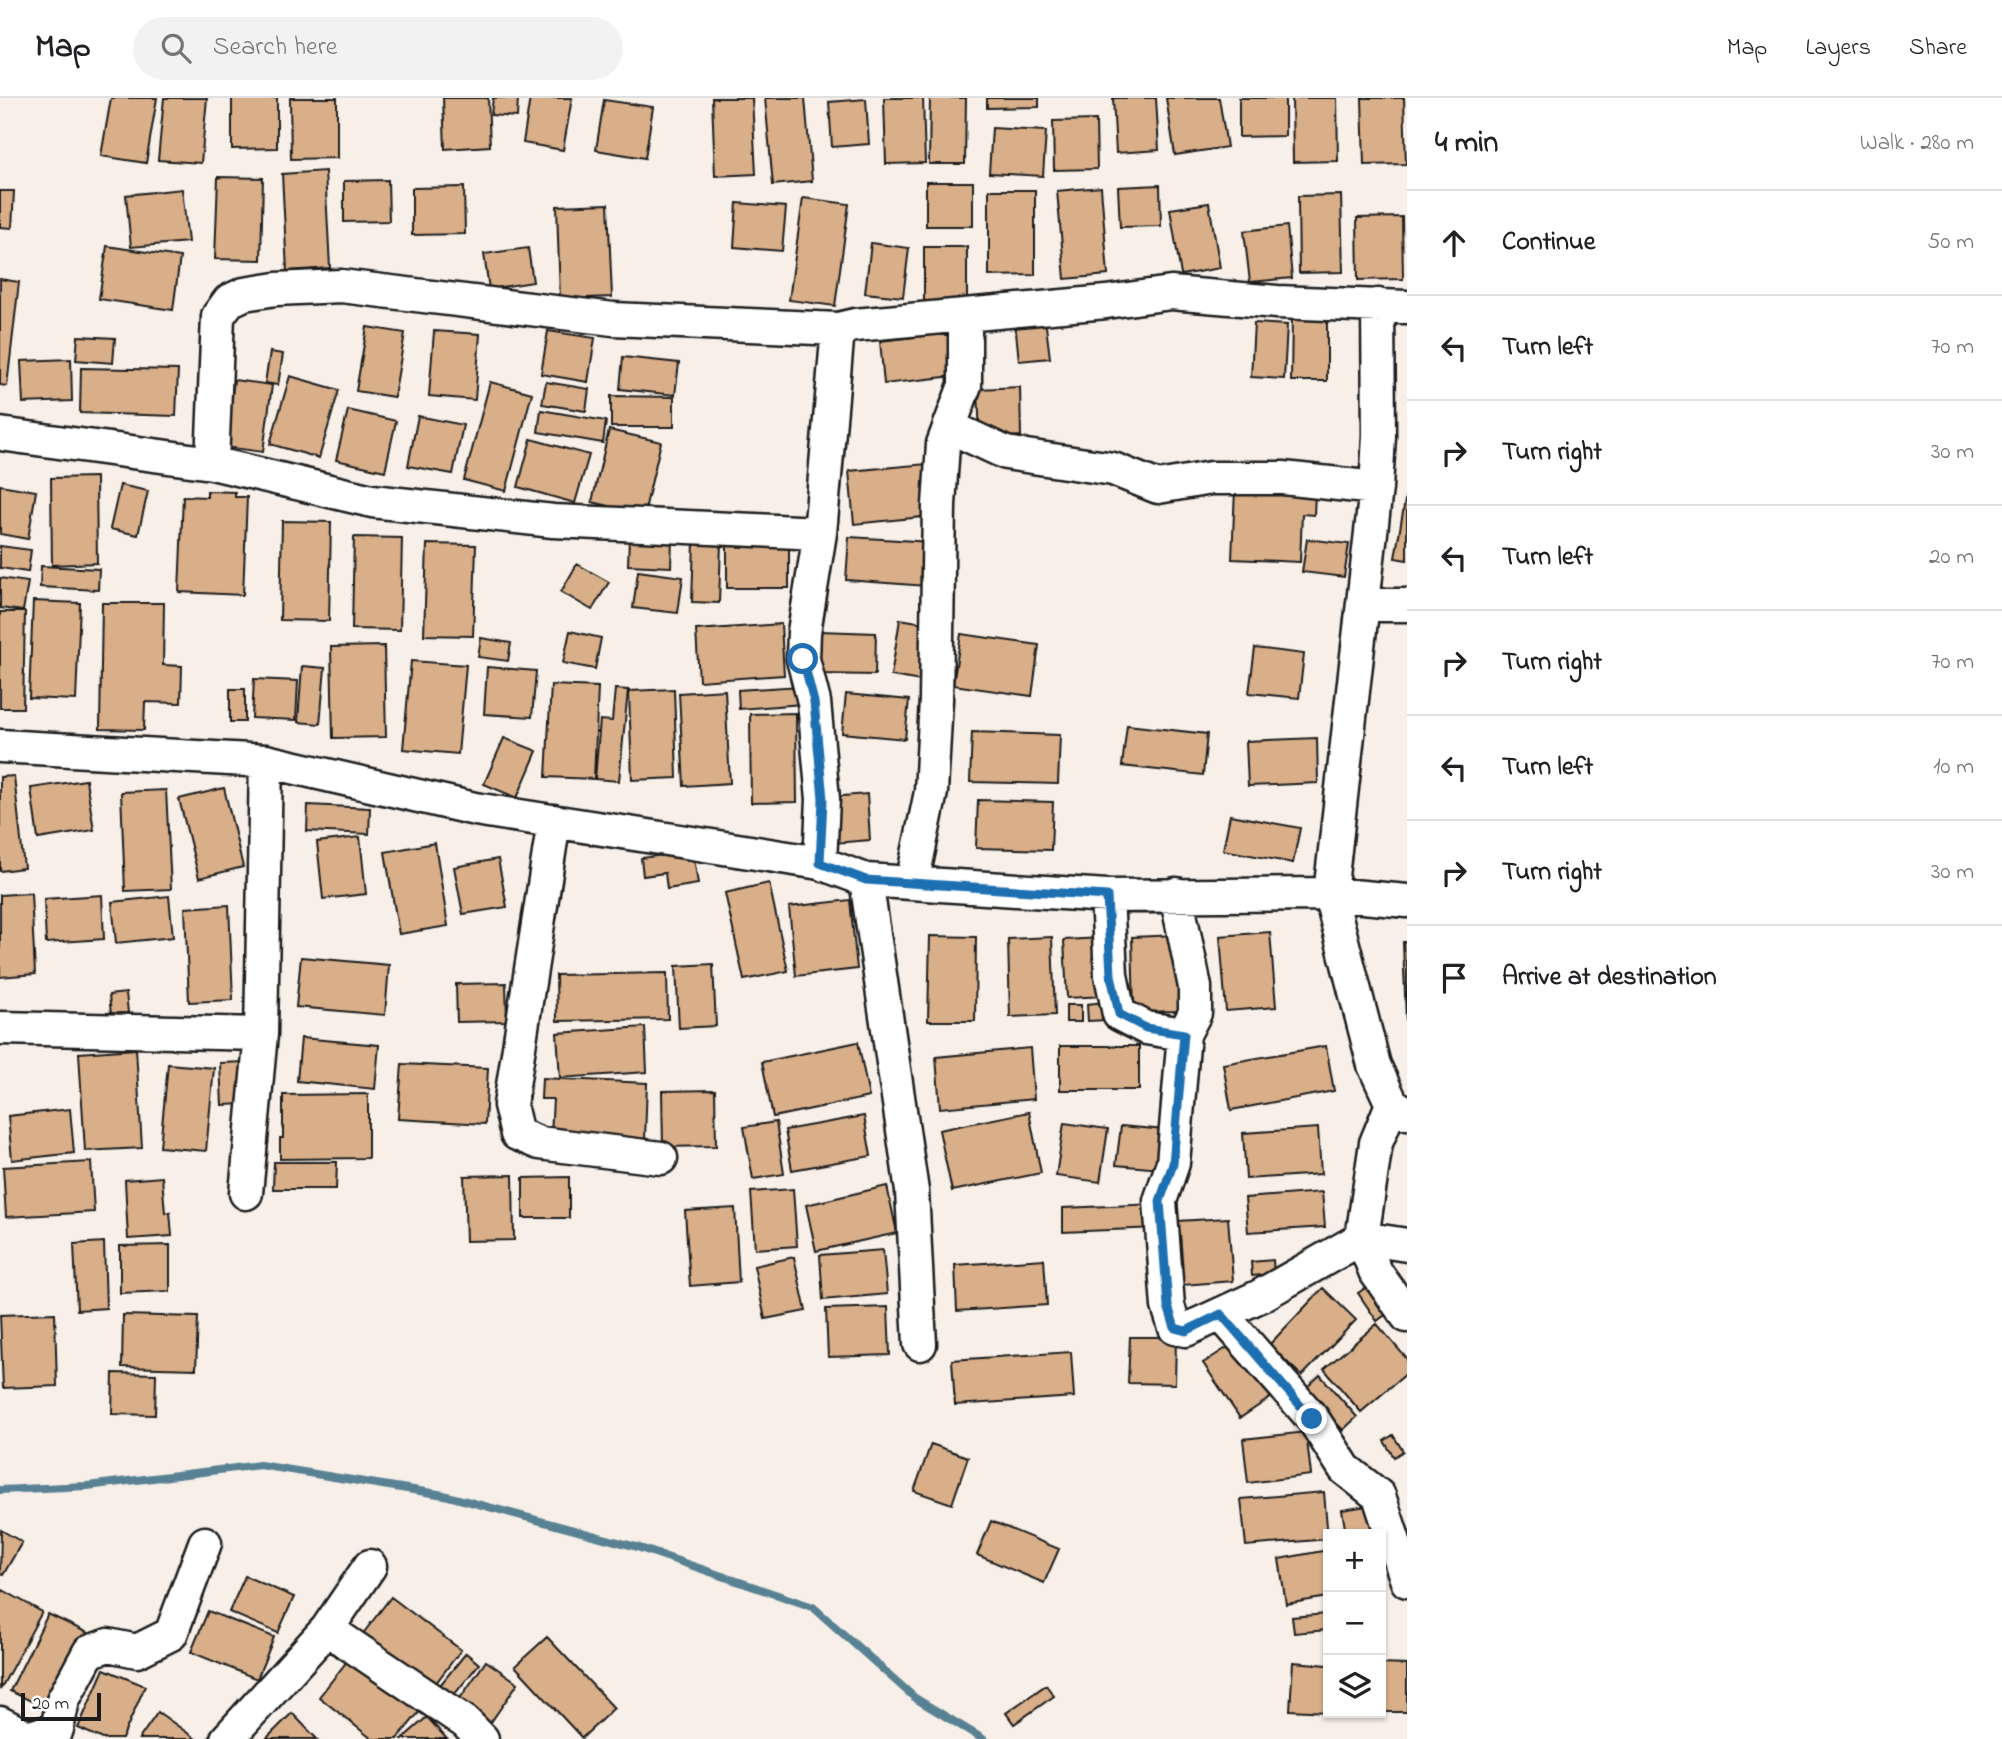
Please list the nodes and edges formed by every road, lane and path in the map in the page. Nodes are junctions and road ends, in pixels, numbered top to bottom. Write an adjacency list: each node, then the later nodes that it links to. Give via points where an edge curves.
1 (1393, 306): 2 (street, via 1171,293); 6 (street)
2 (965, 316): 3 (street); 4 (street, via 965,386)
3 (838, 329): 7 (street, via 612,319 341,286 244,293 229,301 218,316); 9 (street)
4 (950, 427): 8 (street, via 1006,453 1113,469 1158,487 1211,478 1283,478); 17 (street, via 943,444 939,505 931,792)
5 (0, 434): 7 (street)
6 (1393, 437): 8 (street)
7 (212, 463): 9 (street, via 385,502 553,521)
8 (1376, 488): 10 (street)
9 (820, 533): 15 (street, via 803,659 814,702 823,799)
10 (1363, 605): 11 (street); 19 (street)
11 (1407, 605)
12 (0, 747): 13 (street)
13 (266, 761): 14 (street, via 475,809); 23 (street)
14 (554, 821): 15 (street); 26 (street, via 510,1105 517,1134 539,1143)
15 (820, 863): 16 (street)
16 (866, 880): 17 (street); 32 (street, via 912,1191)
17 (912, 883): 20 (street)
18 (1176, 894): 19 (street); 20 (street); 24 (street, via 1195,987 1195,1013)
19 (1330, 894): 21 (street); 25 (street, via 1374,1065)
20 (1107, 896): 24 (street, via 1111,975 1119,1014 1146,1028)
21 (1407, 901)
22 (0, 1028): 23 (street)
23 (261, 1034): 27 (street)
24 (1184, 1034): 30 (street, via 1173,1164 1160,1201 1168,1306 1175,1328 1186,1331)
25 (1399, 1108): 28 (street, via 1376,1143)
26 (661, 1157)
27 (246, 1193)
28 (1362, 1238): 29 (street); 30 (street); 31 (street, via 1375,1271)
29 (1407, 1245)
30 (1221, 1314): 35 (street, via 1312,1419 1345,1469 1379,1496)
31 (1407, 1316)
32 (920, 1344)
33 (205, 1543): 38 (street, via 170,1634 137,1651 108,1645 89,1652 63,1700 57,1729)
34 (370, 1566): 36 (street)
35 (1407, 1581)
36 (327, 1629): 39 (street); 40 (street, via 465,1722)
37 (0, 1723): 38 (street)
38 (31, 1738)
39 (227, 1739)
40 (482, 1739)

